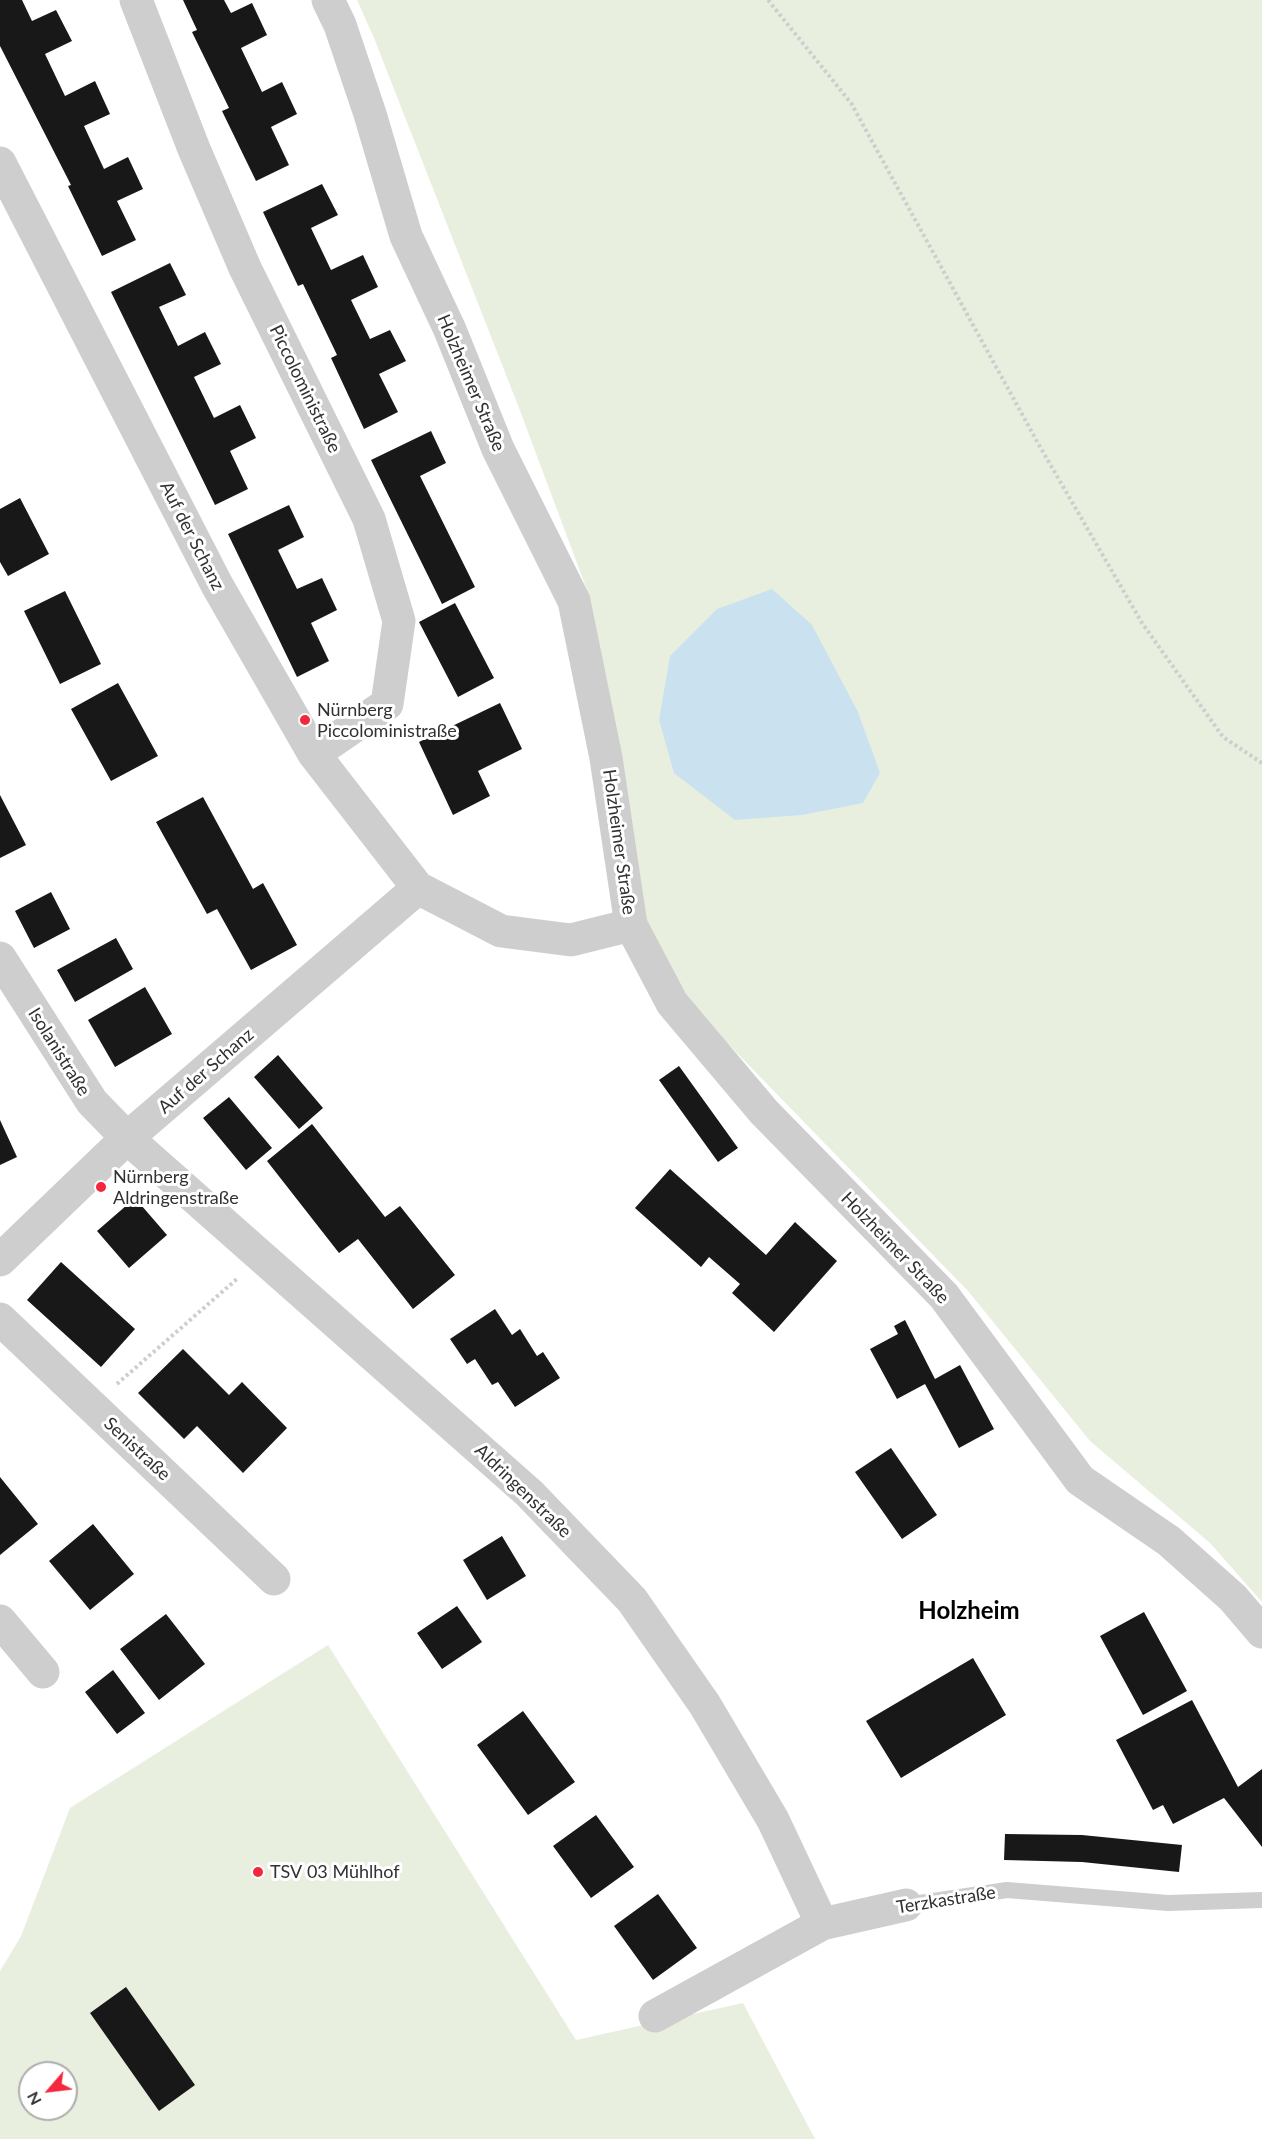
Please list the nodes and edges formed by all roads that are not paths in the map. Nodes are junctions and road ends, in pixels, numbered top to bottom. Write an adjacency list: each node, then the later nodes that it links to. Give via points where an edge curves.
1 (136, 0): 4 (street, Piccoloministraße, via 245,268 369,519 399,621 387,704)
2 (328, 0): 6 (street, Holzheimer Straße, via 370,114 406,236 450,330 498,449 574,601 606,758)
3 (0, 163): 4 (street, Auf der Schanz, via 217,585)
4 (314, 754): 5 (street, Auf der Schanz)
5 (418, 888): 6 (street, Auf der Schanz, via 501,931 571,940); 8 (street, Auf der Schanz)
6 (631, 925): 13 (street, Holzheimer Straße, via 672,1003 764,1112 944,1296 1080,1480 1168,1541 1233,1598)
7 (0, 958): 8 (street, Isolanistraße, via 92,1102)
8 (127, 1138): 9 (street, Auf der Schanz); 17 (street, Aldringenstraße, via 529,1493 632,1600 705,1705 773,1820)
9 (0, 1260)
10 (0, 1319): 11 (street, Senistraße)
11 (274, 1579)
12 (0, 1621): 14 (street)
13 (1262, 1632)
14 (43, 1672)
15 (1262, 1900): 16 (lane, Terzkastraße, via 1167,1903 1007,1890)
16 (906, 1905): 17 (street, Terzkastraße)
17 (822, 1924): 18 (street, Terzkastraße)
18 (655, 2016)

